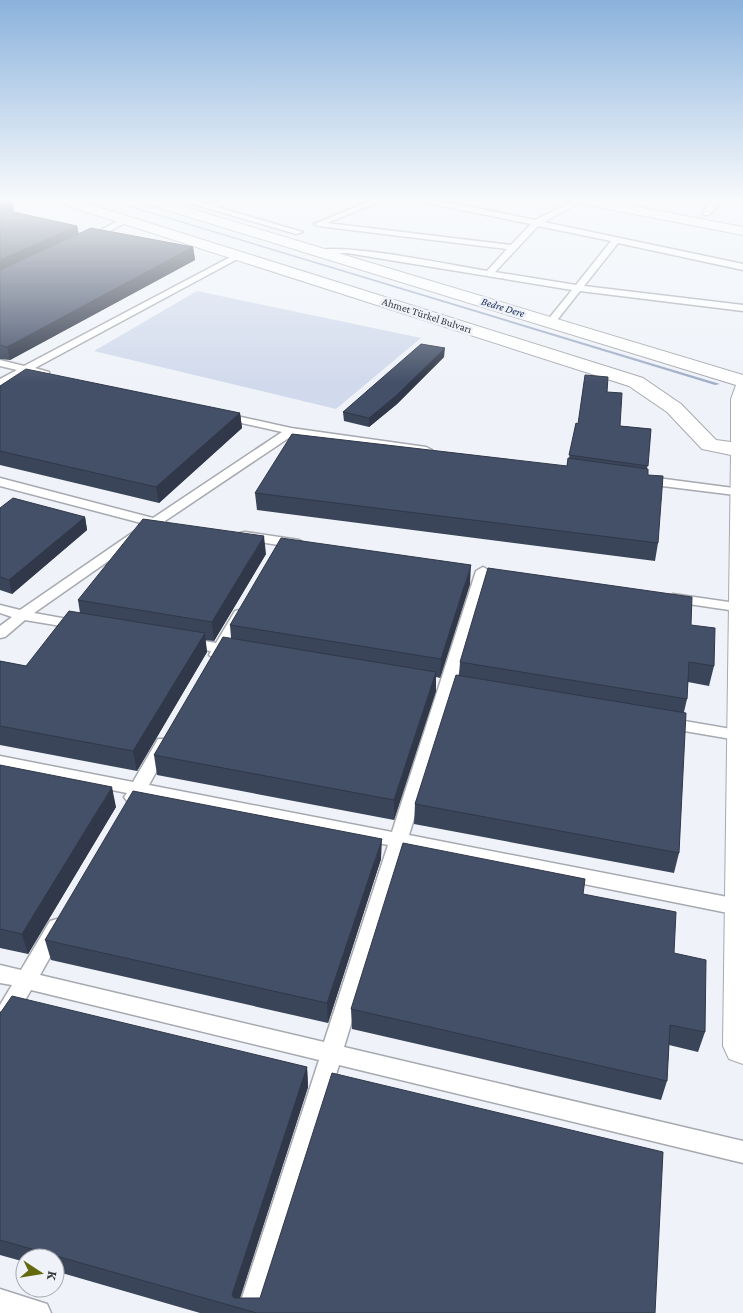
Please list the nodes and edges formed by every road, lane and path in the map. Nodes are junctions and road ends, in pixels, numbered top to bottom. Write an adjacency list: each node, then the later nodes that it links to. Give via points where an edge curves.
1 (229, 261): 14 (lane)
2 (256, 261): 21 (street, Ahmet Türkel Bulvarı, via 636,382 674,408 709,445)
3 (351, 261): 12 (street)
4 (410, 261): 9 (lane)
5 (502, 261): 9 (lane)
6 (599, 261): 10 (lane)
7 (716, 261): 8 (lane)
8 (743, 267)
9 (489, 274): 10 (lane)
10 (577, 288): 11 (lane); 12 (lane)
11 (743, 308)
12 (551, 322): 16 (street)
13 (0, 363): 14 (lane)
14 (24, 370): 15 (lane); 17 (lane)
15 (53, 376)
16 (743, 381)
17 (0, 383)
18 (743, 388): 21 (street)
19 (215, 414): 20 (lane)
20 (291, 431): 22 (lane); 26 (lane)
21 (742, 451): 25 (street)
22 (438, 452)
23 (633, 478): 25 (lane)
24 (0, 482): 26 (lane)
25 (741, 493): 35 (street)
26 (154, 523): 27 (lane); 37 (lane)
27 (174, 526)
28 (233, 534): 29 (lane)
29 (282, 542): 30 (lane); 31 (lane)
30 (311, 546)
31 (273, 558)
32 (483, 571): 45 (lane)
33 (656, 596): 35 (lane)
34 (249, 599): 41 (lane)
35 (742, 608): 49 (street)
36 (0, 609): 37 (lane)
37 (22, 615): 38 (lane); 39 (lane)
38 (97, 628)
39 (0, 634)
40 (173, 640): 41 (lane)
41 (220, 648): 42 (lane); 43 (lane)
42 (250, 653)
43 (205, 673)
44 (427, 683): 45 (lane)
45 (447, 686): 46 (lane); 53 (lane)
46 (466, 690)
47 (654, 721): 49 (lane)
48 (171, 731): 51 (lane)
49 (742, 736): 54 (street)
50 (0, 762): 51 (lane)
51 (138, 789): 52 (lane); 53 (lane)
52 (123, 814)
53 (398, 840): 54 (lane); 60 (lane)
54 (743, 908): 59 (street)
55 (64, 914): 57 (lane)
56 (0, 974): 57 (lane)
57 (26, 980): 58 (lane); 60 (lane)
58 (0, 1024)
59 (743, 1046)
60 (331, 1054): 61 (lane); 64 (lane)
61 (743, 1152)
62 (0, 1302): 63 (lane)
63 (38, 1313)
64 (250, 1313)

